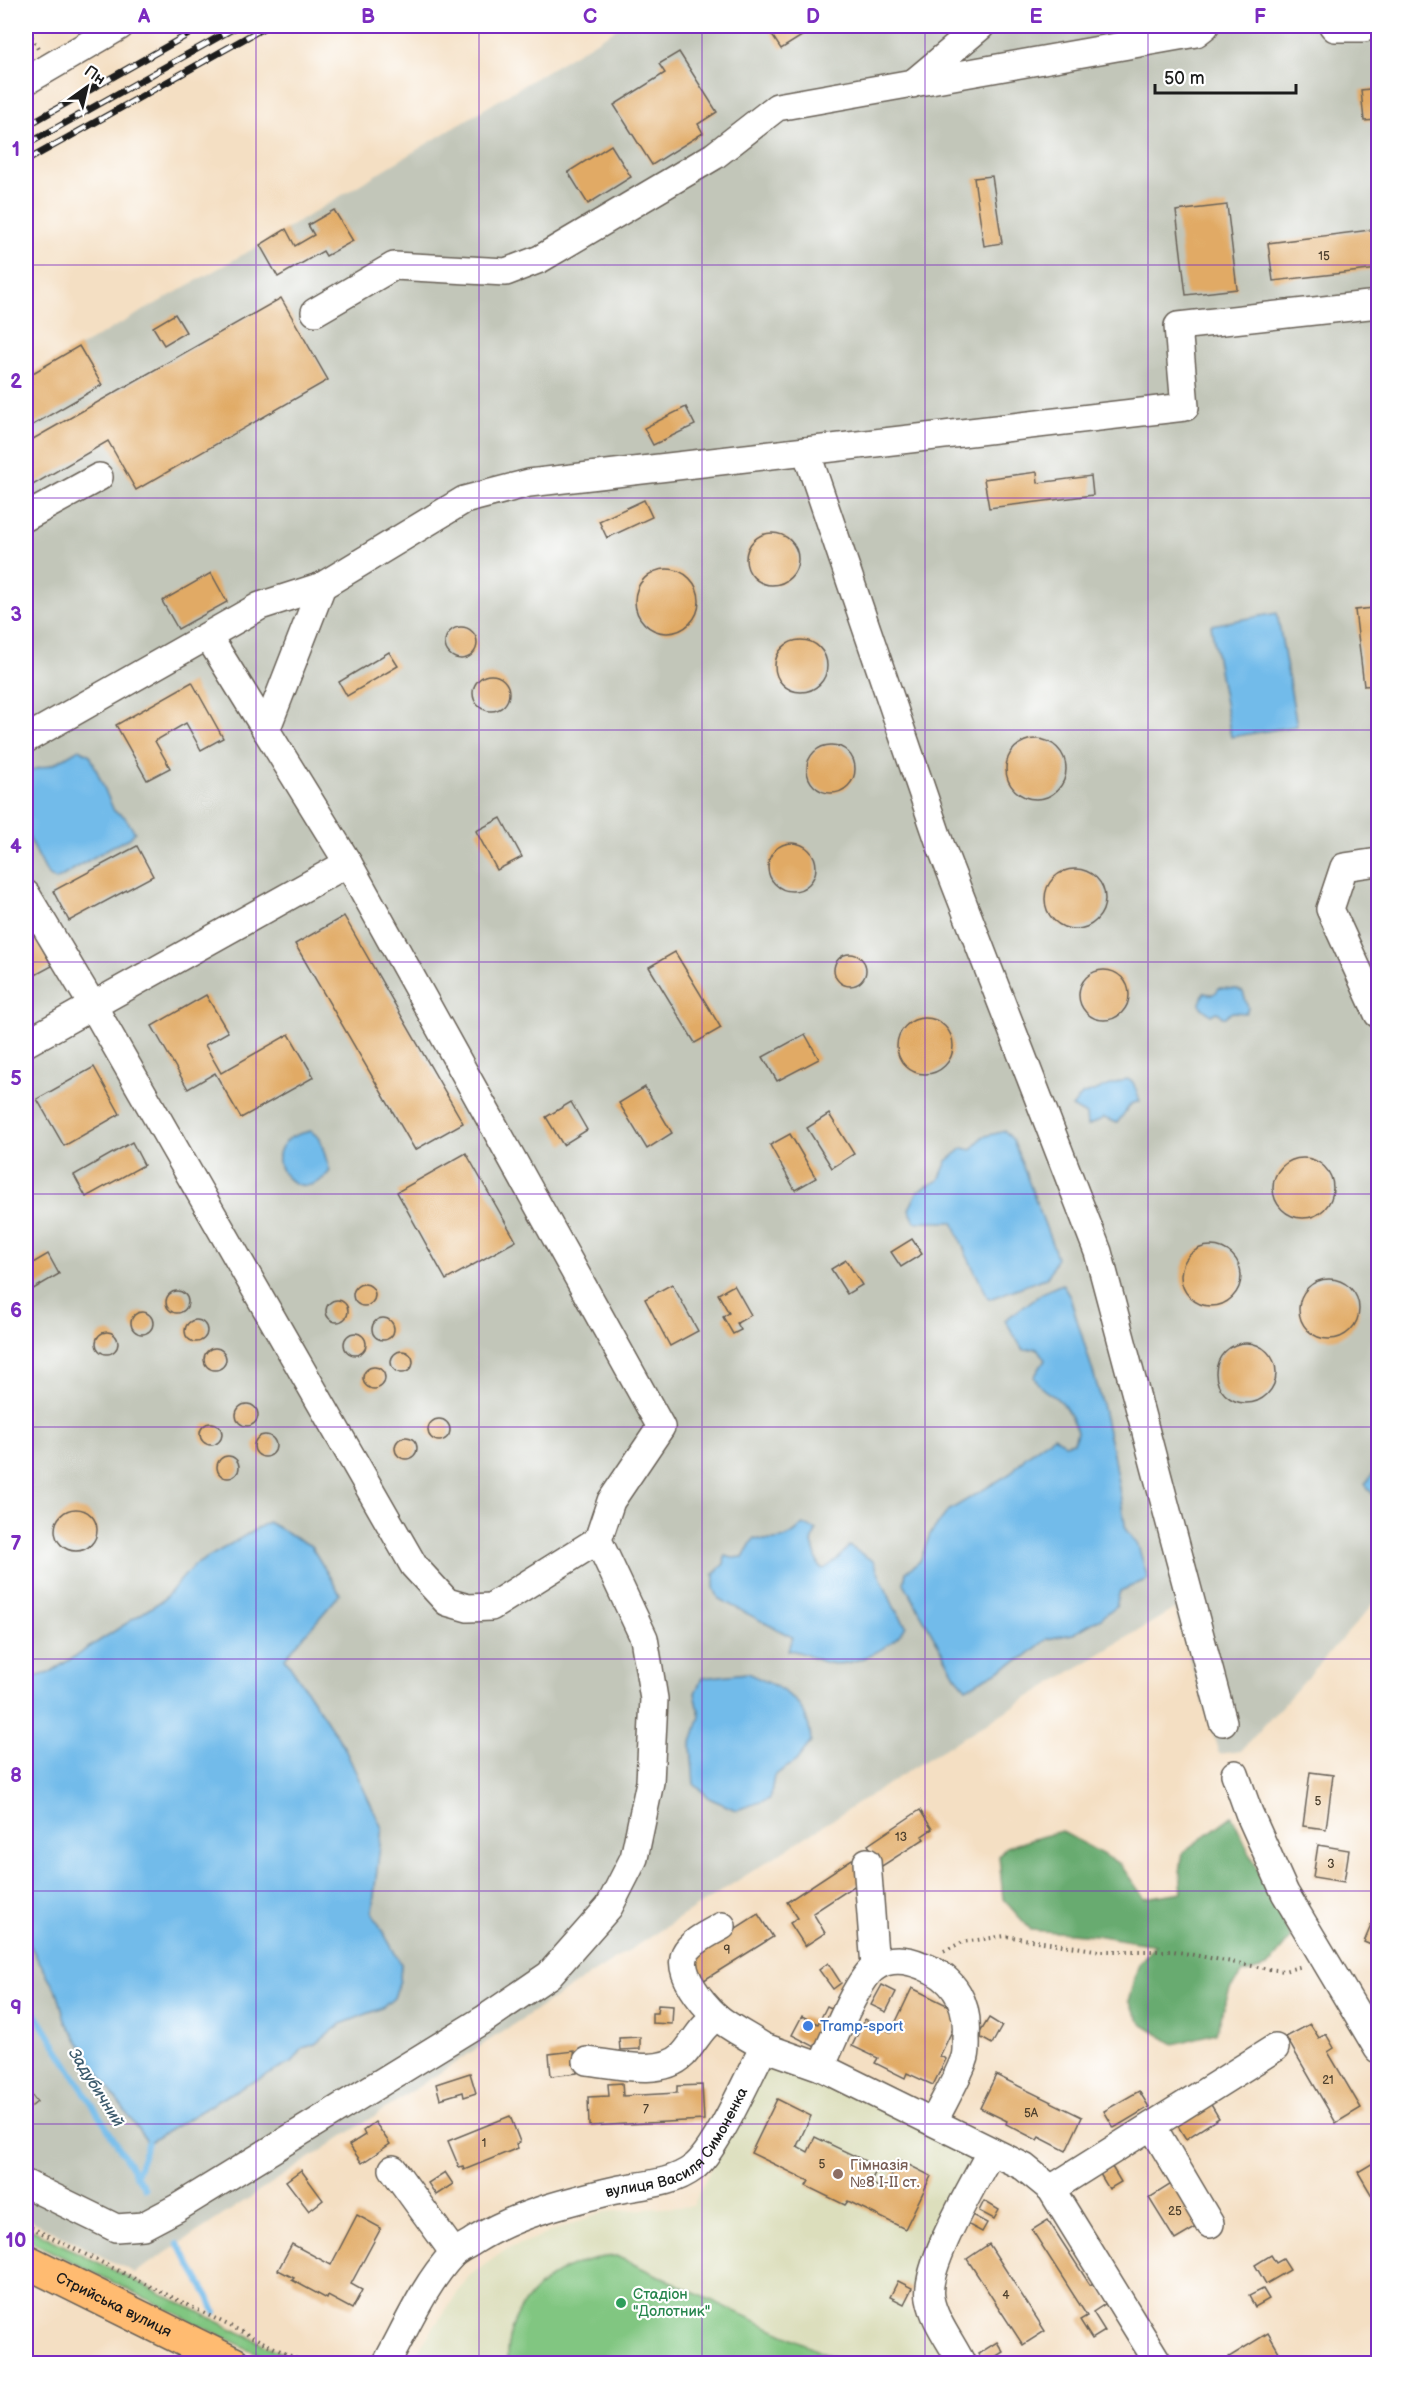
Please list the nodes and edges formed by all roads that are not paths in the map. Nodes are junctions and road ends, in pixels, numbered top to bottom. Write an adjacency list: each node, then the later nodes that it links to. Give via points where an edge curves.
1 (981, 26): 7 (street)
2 (1205, 26): 7 (street, via 1196,33)
3 (1333, 26): 4 (street)
4 (1372, 26)
5 (106, 29): 6 (street)
6 (26, 81)
7 (911, 85): 9 (street, via 777,107 714,156 540,259 507,272 394,266)
8 (1378, 304): 10 (street, via 1178,326 1185,407)
9 (315, 312)
10 (806, 451): 13 (street, via 529,483 464,500); 24 (street, via 940,844 1098,1252)
11 (99, 477): 12 (street)
12 (26, 517)
13 (322, 586): 14 (street, via 260,606); 15 (street)
14 (208, 636): 15 (street); 16 (street)
15 (266, 730): 18 (street)
16 (26, 739)
17 (1378, 862): 21 (street, via 1344,867 1330,909)
18 (348, 863): 20 (street); 23 (street, via 661,1427 611,1501)
19 (26, 894): 20 (street)
20 (93, 1006): 22 (street); 23 (street, via 414,1566 447,1602 468,1608 490,1607)
21 (1378, 1014)
22 (26, 1043)
23 (598, 1540): 39 (street, via 644,1638 654,1699 650,1782 634,1858 609,1907 549,1975 486,2018 143,2226 116,2228)
24 (1223, 1722)
25 (1235, 1774): 32 (street, via 1285,1893)
26 (867, 1862): 28 (street)
27 (722, 1926): 29 (street, via 691,1946 683,1966 686,1979)
28 (875, 1967): 34 (street, via 857,1990); 35 (street, via 890,1960 908,1960 932,1969 959,1993 964,2005 965,2057)
29 (717, 2017): 30 (street); 33 (street, via 706,2023 682,2056 668,2065 655,2068)
30 (764, 2047): 34 (street); 42 (street, вулиця Василя Симоненка, via 718,2135 694,2168 675,2179 545,2208 494,2228)
31 (1275, 2048): 36 (street)
32 (1378, 2049)
33 (587, 2061)
34 (821, 2067): 35 (street)
35 (934, 2121): 37 (street)
36 (1152, 2126): 40 (street); 41 (street)
37 (991, 2151): 40 (street, via 1024,2167); 46 (street, via 939,2253 929,2283 935,2314)
38 (393, 2169): 42 (street)
39 (26, 2184)
40 (1051, 2189): 47 (street)
41 (1210, 2224)
42 (454, 2253): 45 (street, вулиця Василя Симоненка, via 436,2275)
43 (26, 2261): 44 (main road, Стрийська вулиця)
44 (234, 2364)
45 (386, 2364)
46 (962, 2364)
47 (1159, 2364)

